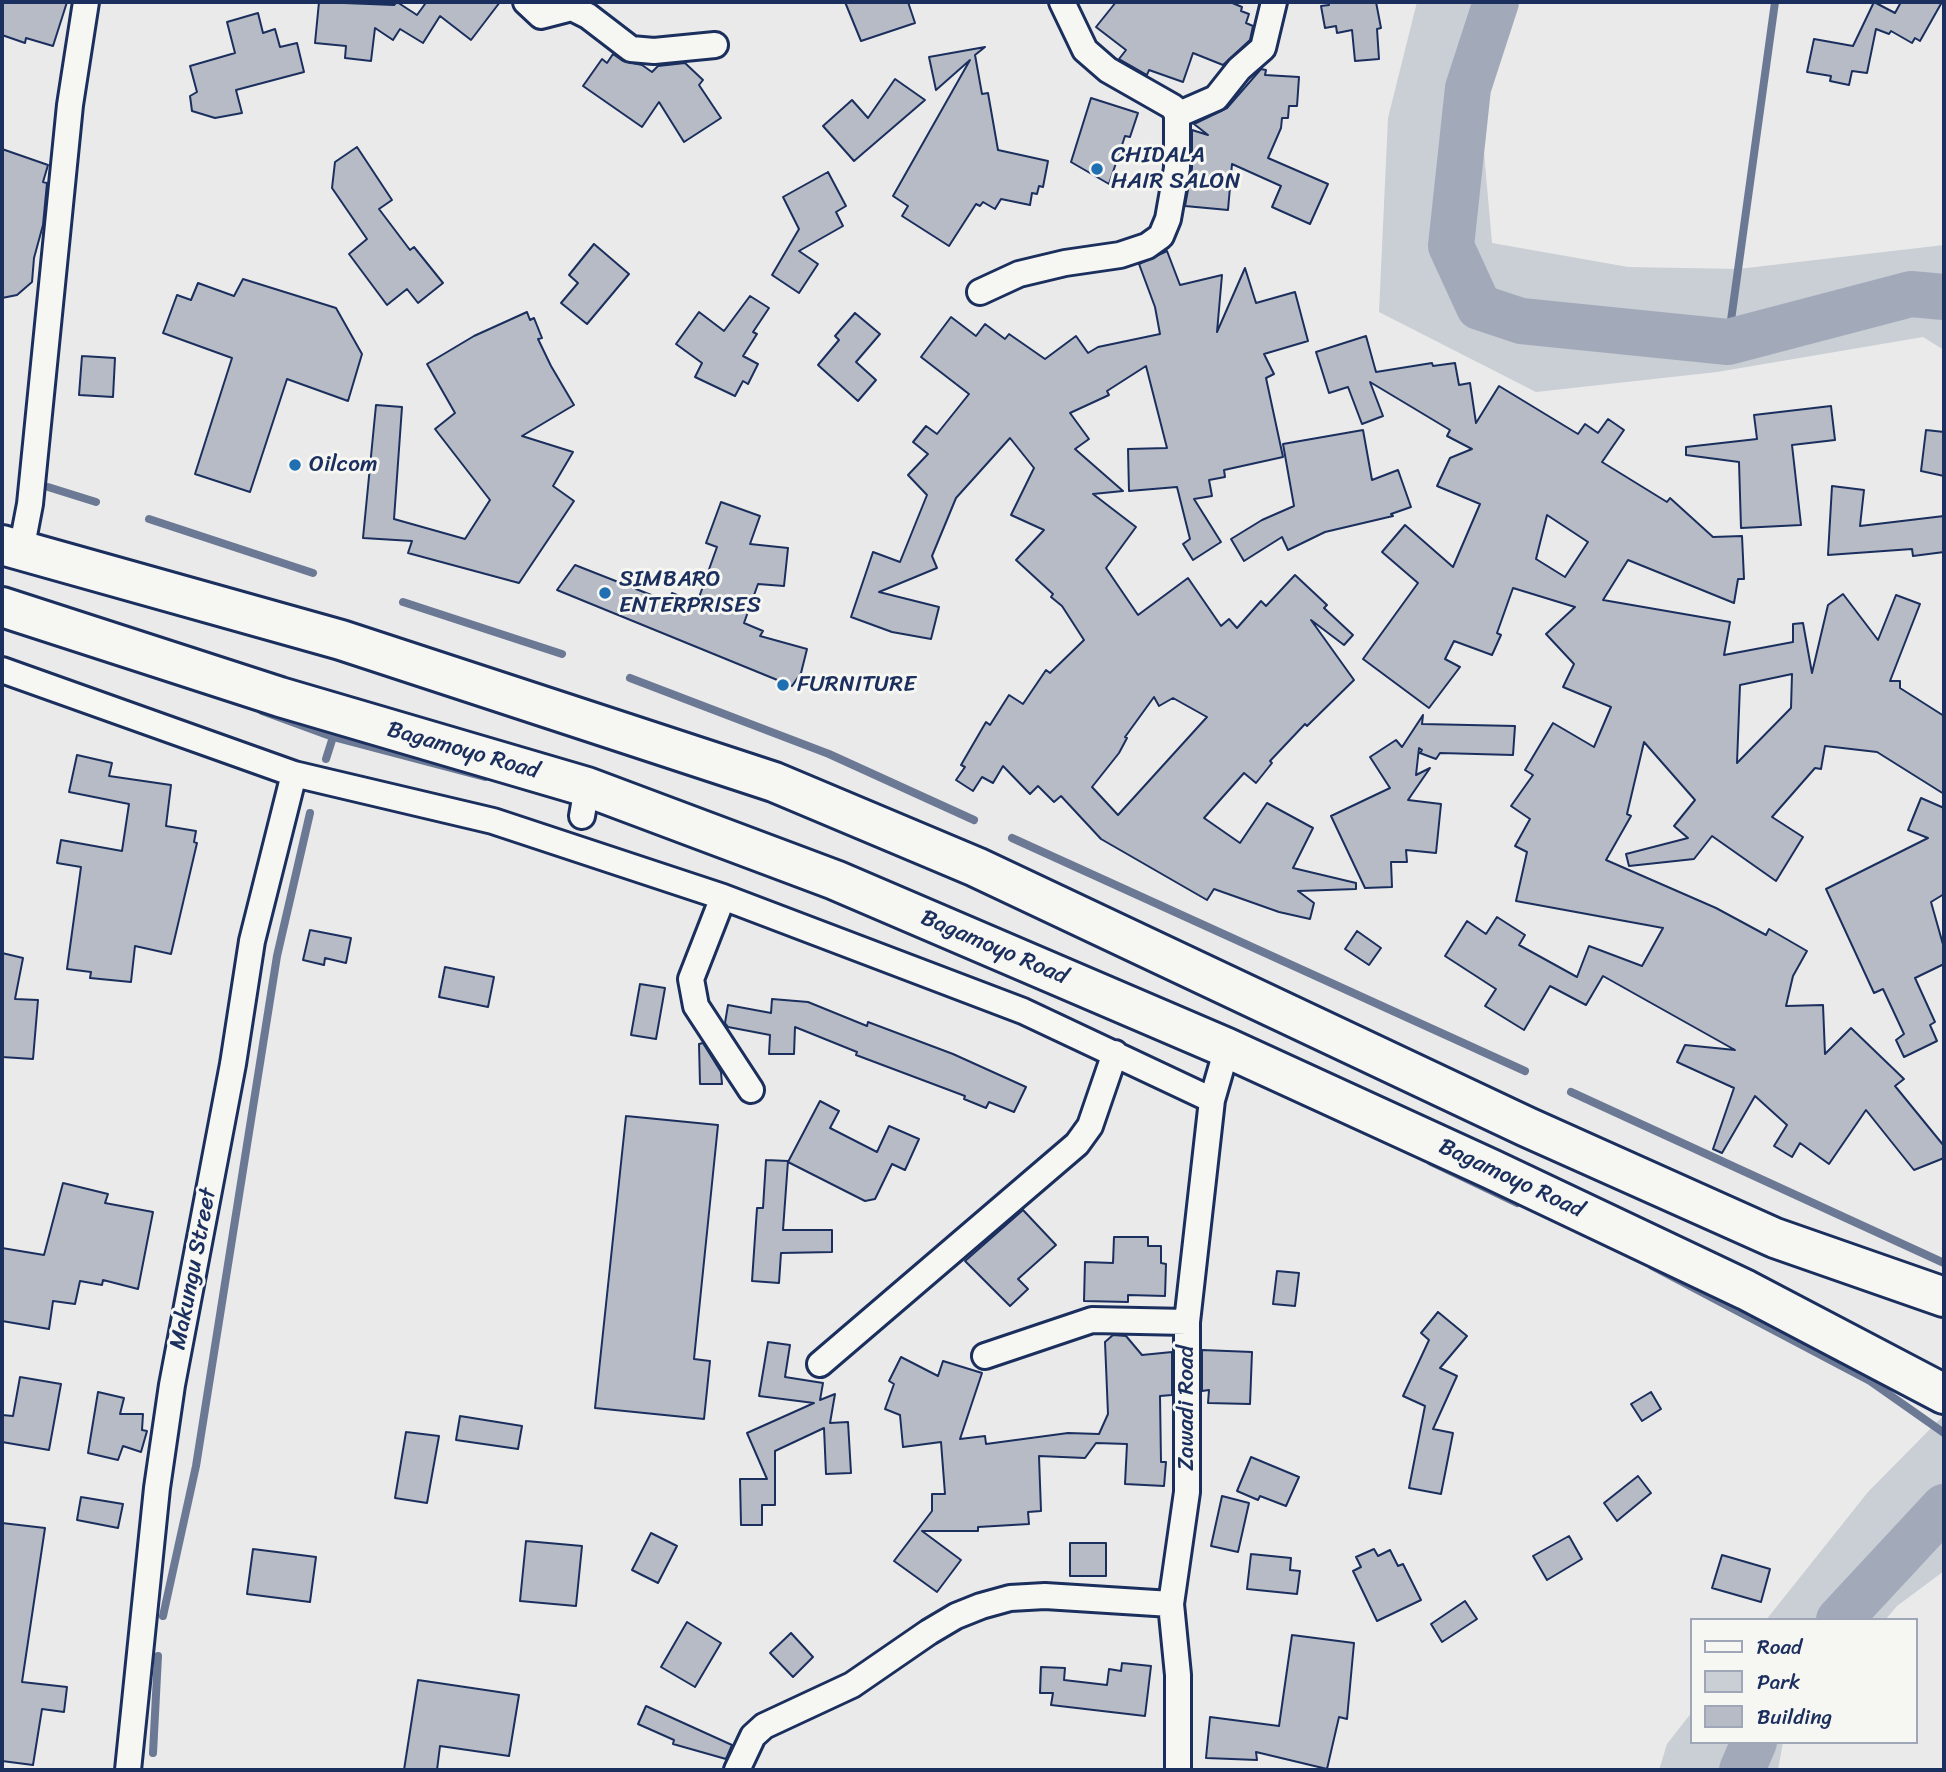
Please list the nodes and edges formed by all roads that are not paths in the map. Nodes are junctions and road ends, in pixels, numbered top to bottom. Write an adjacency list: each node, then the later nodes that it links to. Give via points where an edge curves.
1 (86, 2): 8 (street, via 70,105 30,503)
2 (526, 2): 5 (street, via 541,16 572,9 588,16 631,49)
3 (1062, 2): 6 (street, via 1085,50 1108,70 1173,107)
4 (1274, 2): 6 (street, via 1263,48 1216,98)
5 (715, 45)
6 (1177, 115): 7 (street, via 1177,168 1161,236 1121,255 1019,274)
7 (980, 292)
8 (11, 548): 17 (highway, via 341,640 774,782 976,867 1527,1127 1775,1238)
9 (2, 607): 13 (highway, Bagamoyo Road, via 835,880)
10 (2, 670): 11 (street)
11 (294, 774): 12 (street, via 493,821); 23 (street, Makungu Street, via 252,941 172,1385)
12 (723, 897): 14 (street, via 1023,1011); 15 (street, via 691,979 696,1006)
13 (1227, 1048): 16 (street, Zawadi Road); 21 (highway, Bagamoyo Road, via 1746,1290)
14 (1115, 1053): 16 (street); 20 (street, via 1090,1126 1077,1144)
15 (751, 1090)
16 (1212, 1100): 18 (street, Zawadi Road)
17 (1944, 1297)
18 (1187, 1322): 19 (street, via 1091,1320); 22 (street, Zawadi Road, via 1187,1492)
19 (985, 1356)
20 (820, 1364)
21 (1944, 1394)
22 (1171, 1604): 24 (street, via 1045,1596 981,1606 938,1627 852,1685 764,1726 753,1736); 25 (street, Zawadi Road, via 1178,1675)
23 (128, 1770)
24 (737, 1770)
25 (1178, 1770)

